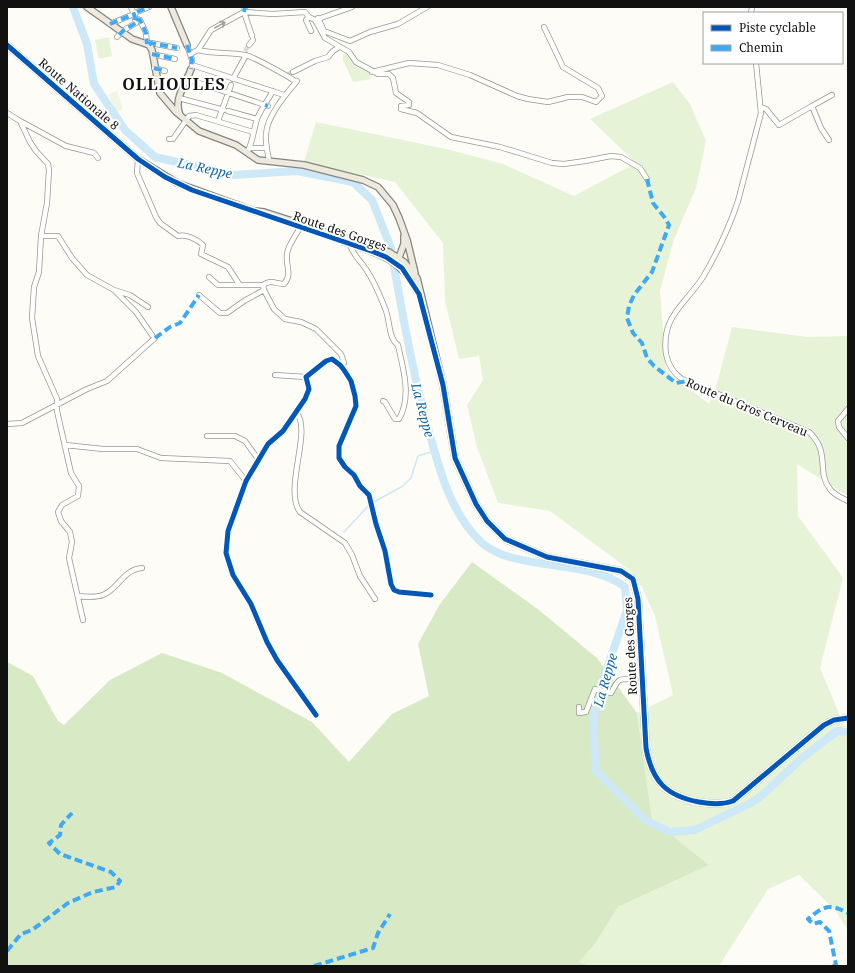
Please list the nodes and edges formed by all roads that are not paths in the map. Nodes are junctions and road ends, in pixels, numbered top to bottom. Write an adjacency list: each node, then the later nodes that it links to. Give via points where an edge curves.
1 (87, 7): 11 (main road)
2 (130, 7): 8 (street)
3 (149, 7): 8 (street)
4 (171, 7): 19 (main road)
5 (352, 7): 10 (street)
6 (427, 7): 15 (street, via 398,24 350,41)
7 (245, 10): 9 (street, via 273,14 305,12); 20 (street, via 252,38); 23 (street, one-way to 7, via 211,30)
8 (136, 14): 11 (street); 14 (street, via 136,23); 17 (street, via 146,33)
9 (309, 17): 10 (street); 13 (street, via 306,20)
10 (316, 19): 15 (street)
11 (110, 24): 14 (main road)
12 (544, 27): 32 (street, via 564,67 598,88 602,96 596,102 582,97 568,97 548,102 528,99 438,65 409,63)
13 (311, 31)
14 (121, 32): 16 (street); 17 (main road)
15 (323, 32): 21 (street, via 325,38)
16 (117, 37)
17 (148, 44): 22 (street); 25 (main road)
18 (7, 45): 60 (main road, Route Nationale 8)
19 (186, 45): 26 (street)
20 (249, 45)
21 (339, 47): 32 (street, via 349,52 356,62); 33 (street, via 328,58)
22 (177, 48)
23 (198, 50): 24 (street); 26 (street)
24 (245, 53): 33 (street, via 276,71); 34 (street)
25 (152, 54): 27 (street); 30 (main road)
26 (190, 54): 29 (street)
27 (175, 59)
28 (756, 64): 45 (street, Route du Gros Cerveau)
29 (192, 67): 34 (street); 35 (main road)
30 (154, 68): 31 (street); 42 (main road, via 158,88)
31 (166, 71)
32 (372, 72): 62 (street, via 389,74 393,78 396,92 409,102 409,105 401,106 401,109 416,113 451,137 500,147 552,163 564,164 611,156 621,157 640,168)
33 (289, 73): 39 (street, via 297,82)
34 (233, 78): 37 (street)
35 (187, 79): 38 (street); 41 (main road)
36 (231, 85): 38 (street)
37 (273, 91): 39 (street); 43 (street)
38 (229, 92): 43 (street); 47 (street)
39 (284, 95): 46 (street)
40 (832, 95): 44 (street)
41 (179, 98): 42 (main road, via 172,102); 47 (street); 50 (main road, via 178,107)
42 (166, 101): 50 (main road)
43 (267, 105): 51 (street)
44 (812, 106): 45 (street, via 779,125 766,109); 56 (street)
45 (761, 107): 94 (street, Route du Gros Cerveau, via 760,120 734,213 703,275 670,319 665,343 667,357 671,368 682,379 809,432 820,445 825,480 830,489)
46 (277, 109): 49 (street); 57 (street, via 266,128)
47 (225, 110): 51 (street); 53 (street)
48 (7, 113): 52 (street)
49 (279, 115)
50 (182, 117): 53 (street, via 196,115); 55 (street, via 173,139); 58 (main road, via 204,134)
51 (257, 119): 54 (street)
52 (20, 121): 59 (street, via 66,146 94,153); 66 (street, via 36,152 48,164 47,203)
53 (218, 121): 54 (street)
54 (252, 132): 58 (street)
55 (169, 139)
56 (829, 140)
57 (267, 148): 58 (street); 61 (street)
58 (248, 150): 61 (main road, via 258,160)
59 (98, 158)
60 (138, 159): 63 (main road, Route des Gorges, via 177,183); 74 (street, via 137,173 160,223 178,236 185,235 200,242 203,245 201,254 228,267)
61 (269, 161): 65 (main road, via 304,166 371,183 378,187 393,205)
62 (647, 179)
63 (255, 211): 64 (main road, Route des Gorges); 70 (main road, Route des Gorges)
64 (300, 228): 67 (main road, Route des Gorges); 75 (street, via 286,255 289,271 287,281 284,284 272,281)
65 (404, 232): 68 (main road); 69 (main road)
66 (41, 236): 76 (street, via 58,236 86,275); 85 (street, via 32,318 38,356)
67 (350, 244): 71 (main road, Route des Gorges, via 371,248); 84 (street, via 352,251 368,270 386,309 406,381 404,406 399,418 396,419)
68 (402, 248): 70 (main road); 71 (main road)
69 (410, 251): 71 (main road); 73 (main road)
70 (389, 252): 71 (main road, Route des Gorges)
71 (399, 260): 73 (main road, Route des Gorges); 79 (main road, Route des Gorges)
72 (209, 277): 74 (street, via 218,285)
73 (417, 278): 79 (main road, Route des Gorges)
74 (239, 284): 75 (street)
75 (263, 285): 77 (street)
76 (114, 290): 80 (street, via 130,295); 85 (street, via 136,312 153,337 107,381 87,388)
77 (264, 290): 78 (street, via 227,313 220,313); 81 (street, via 272,306 285,319 301,322 316,329 343,357 344,363)
78 (199, 295)
79 (422, 302): 100 (main road, Route des Gorges, via 443,385 455,458 481,512 500,536 510,542 547,557 621,571 629,575 637,591)
80 (148, 307)
81 (340, 365): 83 (street, via 332,359 326,361); 96 (street, via 351,381 356,406 339,446 340,458 369,495 394,590)
82 (275, 375): 83 (street)
83 (306, 377): 87 (street, via 309,389)
84 (383, 401)
85 (58, 405): 88 (street, via 22,423); 91 (street, via 57,411)
86 (848, 409): 90 (street, via 838,421 839,427)
87 (296, 412): 92 (street); 98 (street, via 300,416 301,425 300,457 294,488 296,507 345,543 360,576)
88 (7, 424)
89 (207, 436): 92 (street, via 235,436 245,441)
90 (848, 438)
91 (65, 445): 93 (street, via 137,449 161,458 230,461); 97 (street, via 70,473 77,481 80,492 78,496 62,505 58,512 61,521 70,532 72,542 69,558)
92 (258, 459): 93 (street)
93 (246, 481): 102 (street, via 226,538 228,564 251,604 277,660)
94 (848, 501)
95 (142, 568): 97 (street, via 132,569 104,595)
96 (431, 595)
97 (78, 596): 99 (street)
98 (375, 598)
99 (83, 620)
100 (642, 668): 101 (street, via 636,673 636,679 617,681 611,693 595,689 586,712 580,713); 103 (main road, Route des Gorges, via 648,758 659,782 668,792 679,798 720,804 733,801 824,725)
101 (579, 707)
102 (316, 715)
103 (848, 718)

